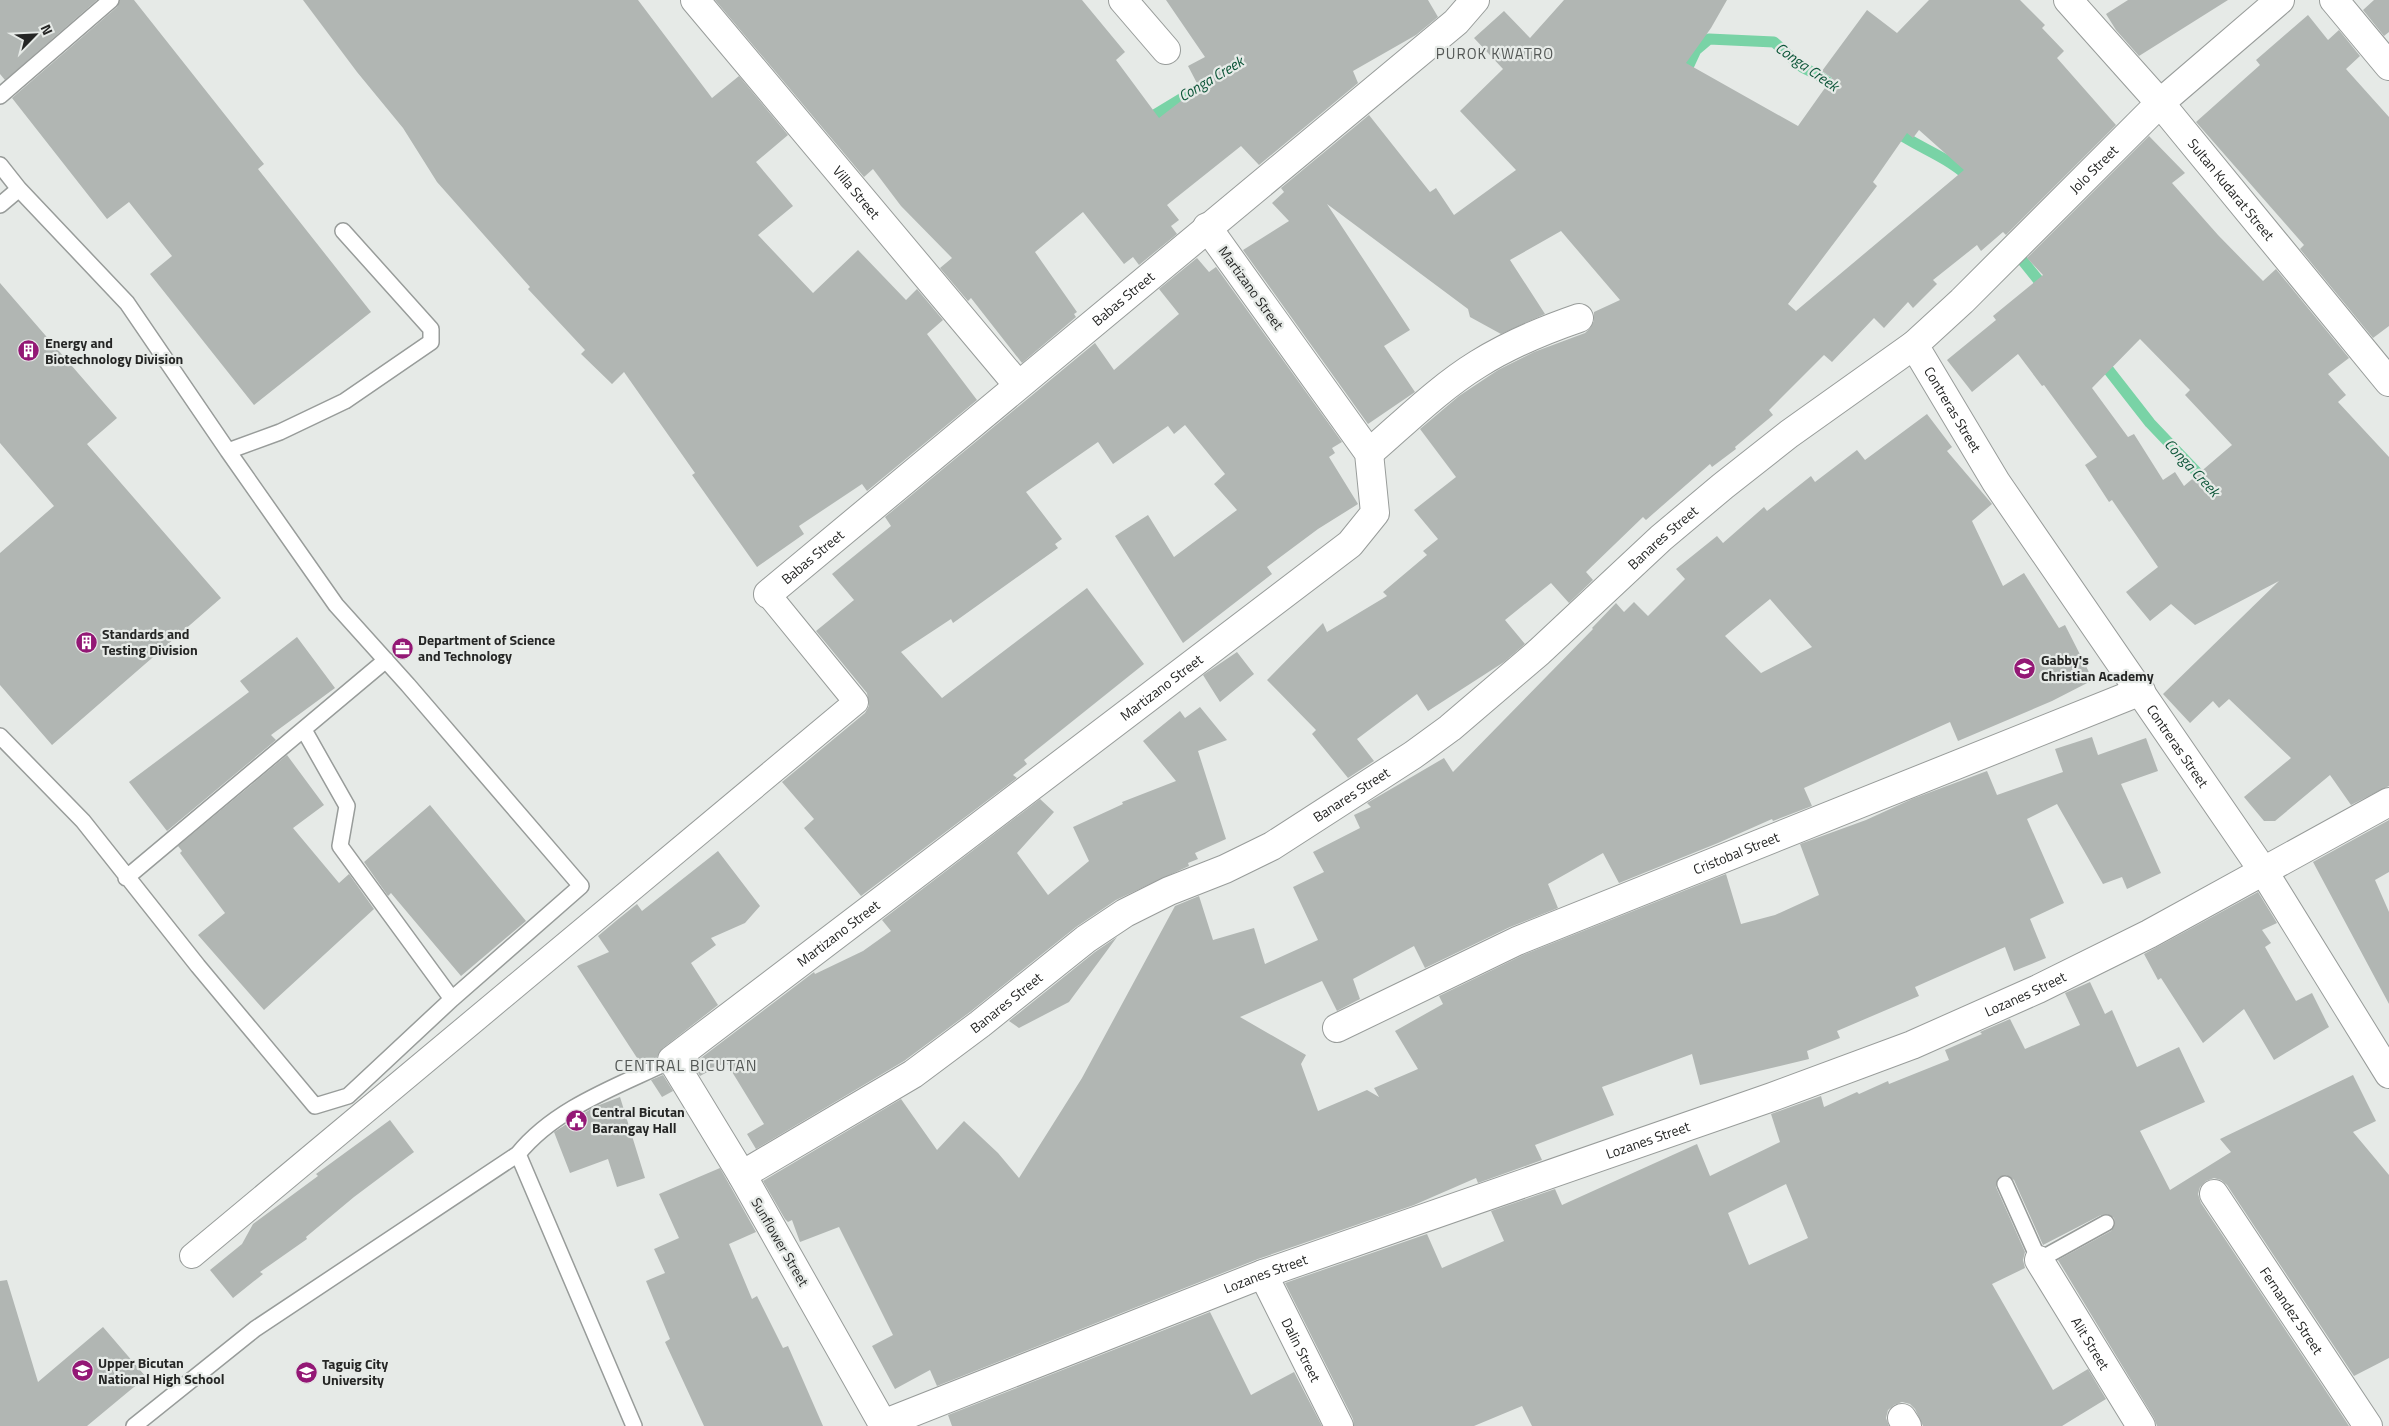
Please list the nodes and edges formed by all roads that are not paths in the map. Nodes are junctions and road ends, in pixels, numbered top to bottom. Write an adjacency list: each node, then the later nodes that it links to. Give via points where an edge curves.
1 (112, 0): 10 (lane)
2 (695, 0): 20 (street, Villa Street)
3 (1123, 0): 8 (street)
4 (1475, 0): 15 (street, Babas Street, via 1456,22)
5 (2068, 0): 11 (street, Sultan Kudarat Street)
6 (2280, 0): 11 (street, Jolo Street)
7 (2334, 0): 9 (street)
8 (1166, 50)
9 (2389, 66)
10 (0, 96)
11 (2160, 103): 18 (street, Jolo Street); 19 (street, Sultan Kudarat Street)
12 (0, 165): 13 (lane)
13 (19, 189): 14 (lane); 21 (lane, via 128,303)
14 (0, 205)
15 (1207, 227): 20 (street, Babas Street); 22 (street, Martizano Street)
16 (343, 231): 21 (lane, via 432,329 431,342 345,401 280,432)
17 (1579, 318): 22 (street, via 1530,335 1478,364 1442,390)
18 (1914, 345): 25 (street, Contreras Street, via 2020,518); 36 (street, Banares Street, via 1789,434 1723,486 1661,538 1539,652 1413,755 1272,846 1125,914 1086,939 913,1074)
19 (2389, 382)
20 (1018, 385): 23 (street, Babas Street)
21 (228, 451): 24 (lane, via 336,604)
22 (1369, 453): 33 (street, Martizano Street, via 1375,513 1350,544)
23 (768, 594): 40 (street, via 856,702)
24 (386, 660): 26 (lane); 31 (lane, via 580,886)
25 (2141, 691): 29 (street, Contreras Street); 32 (street, Cristobal Street, via 1517,941)
26 (304, 730): 30 (lane); 31 (lane, via 346,806 340,846)
27 (0, 736): 30 (lane, via 84,821)
28 (2389, 802): 29 (street, Lozanes Street)
29 (2264, 872): 34 (street, Contreras Street); 42 (street, Lozanes Street, via 2047,985 1912,1045)
30 (126, 878): 31 (lane, via 315,1106 348,1096)
31 (452, 999)
32 (1337, 1028)
33 (672, 1060): 35 (lane, via 563,1113 541,1129); 36 (street, Sunflower Street)
34 (2389, 1074)
35 (518, 1154): 44 (lane, via 255,1329); 45 (lane)
36 (742, 1175): 43 (street, Sunflower Street)
37 (2005, 1184): 41 (lane)
38 (2214, 1194): 48 (street, Fernandez Street)
39 (2106, 1223): 41 (lane)
40 (192, 1256)
41 (2039, 1260): 47 (street, Alit Street)
42 (1263, 1274): 43 (street, Lozanes Street); 46 (street, Dalin Street)
43 (884, 1425)
44 (134, 1426)
45 (634, 1426)
46 (1339, 1426)
47 (2140, 1426)
48 (2368, 1426)

